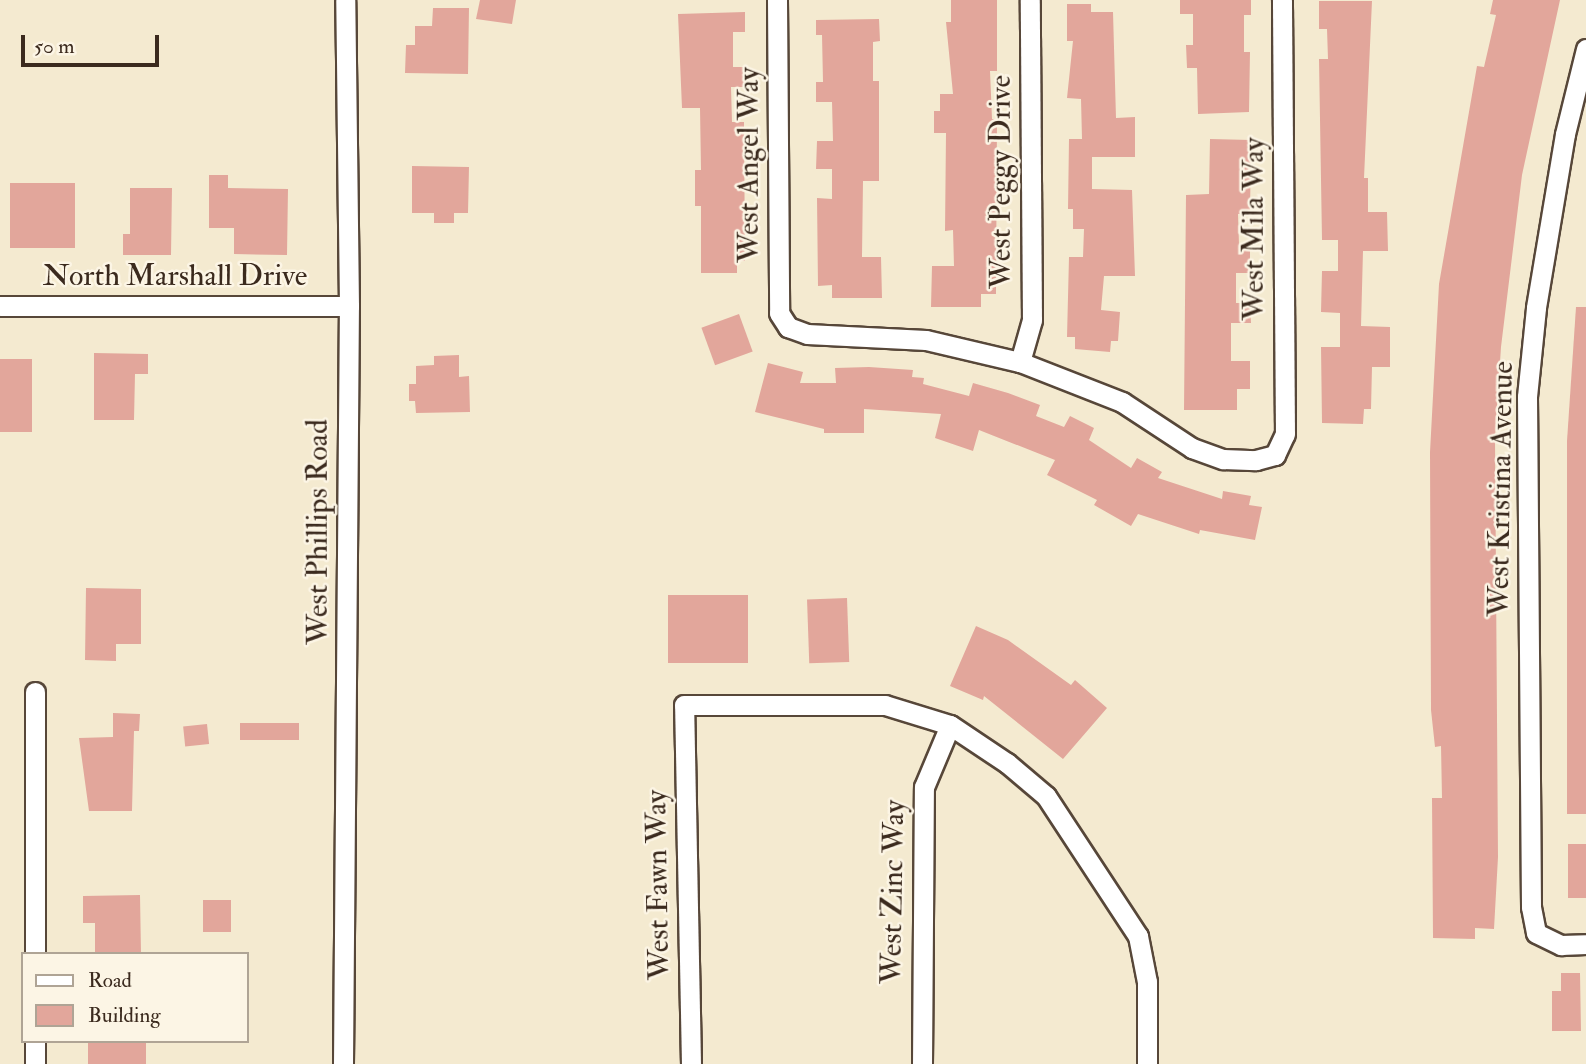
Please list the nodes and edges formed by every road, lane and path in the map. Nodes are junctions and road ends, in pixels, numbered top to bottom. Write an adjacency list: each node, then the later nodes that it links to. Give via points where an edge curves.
1 (345, 0): 7 (street, West Phillips Road)
2 (778, 0): 8 (street, West Angel Way, via 779,313 788,327 807,334 926,340)
3 (1030, 0): 8 (street, West Peggy Drive, via 1032,320)
4 (1282, 0): 8 (street, West Mila Way, via 1285,434 1275,455 1256,460 1192,448 1122,402)
5 (1586, 49): 11 (street, West Kristina Avenue, via 1565,134 1536,308 1527,397 1531,907 1536,933 1561,945)
6 (0, 306): 7 (street, North Marshall Drive)
7 (349, 306): 15 (street, West Phillips Road)
8 (1020, 362)
9 (35, 692): 12 (street)
10 (950, 725): 16 (street, West Fawn Way, via 884,705 684,705); 17 (street, West Zinc Way, via 924,787); 18 (street, via 1046,796 1138,936 1147,982)
11 (1586, 944)
12 (35, 952)
13 (35, 1043): 14 (street)
14 (35, 1064)
15 (343, 1064)
16 (691, 1064)
17 (922, 1064)
18 (1147, 1064)

